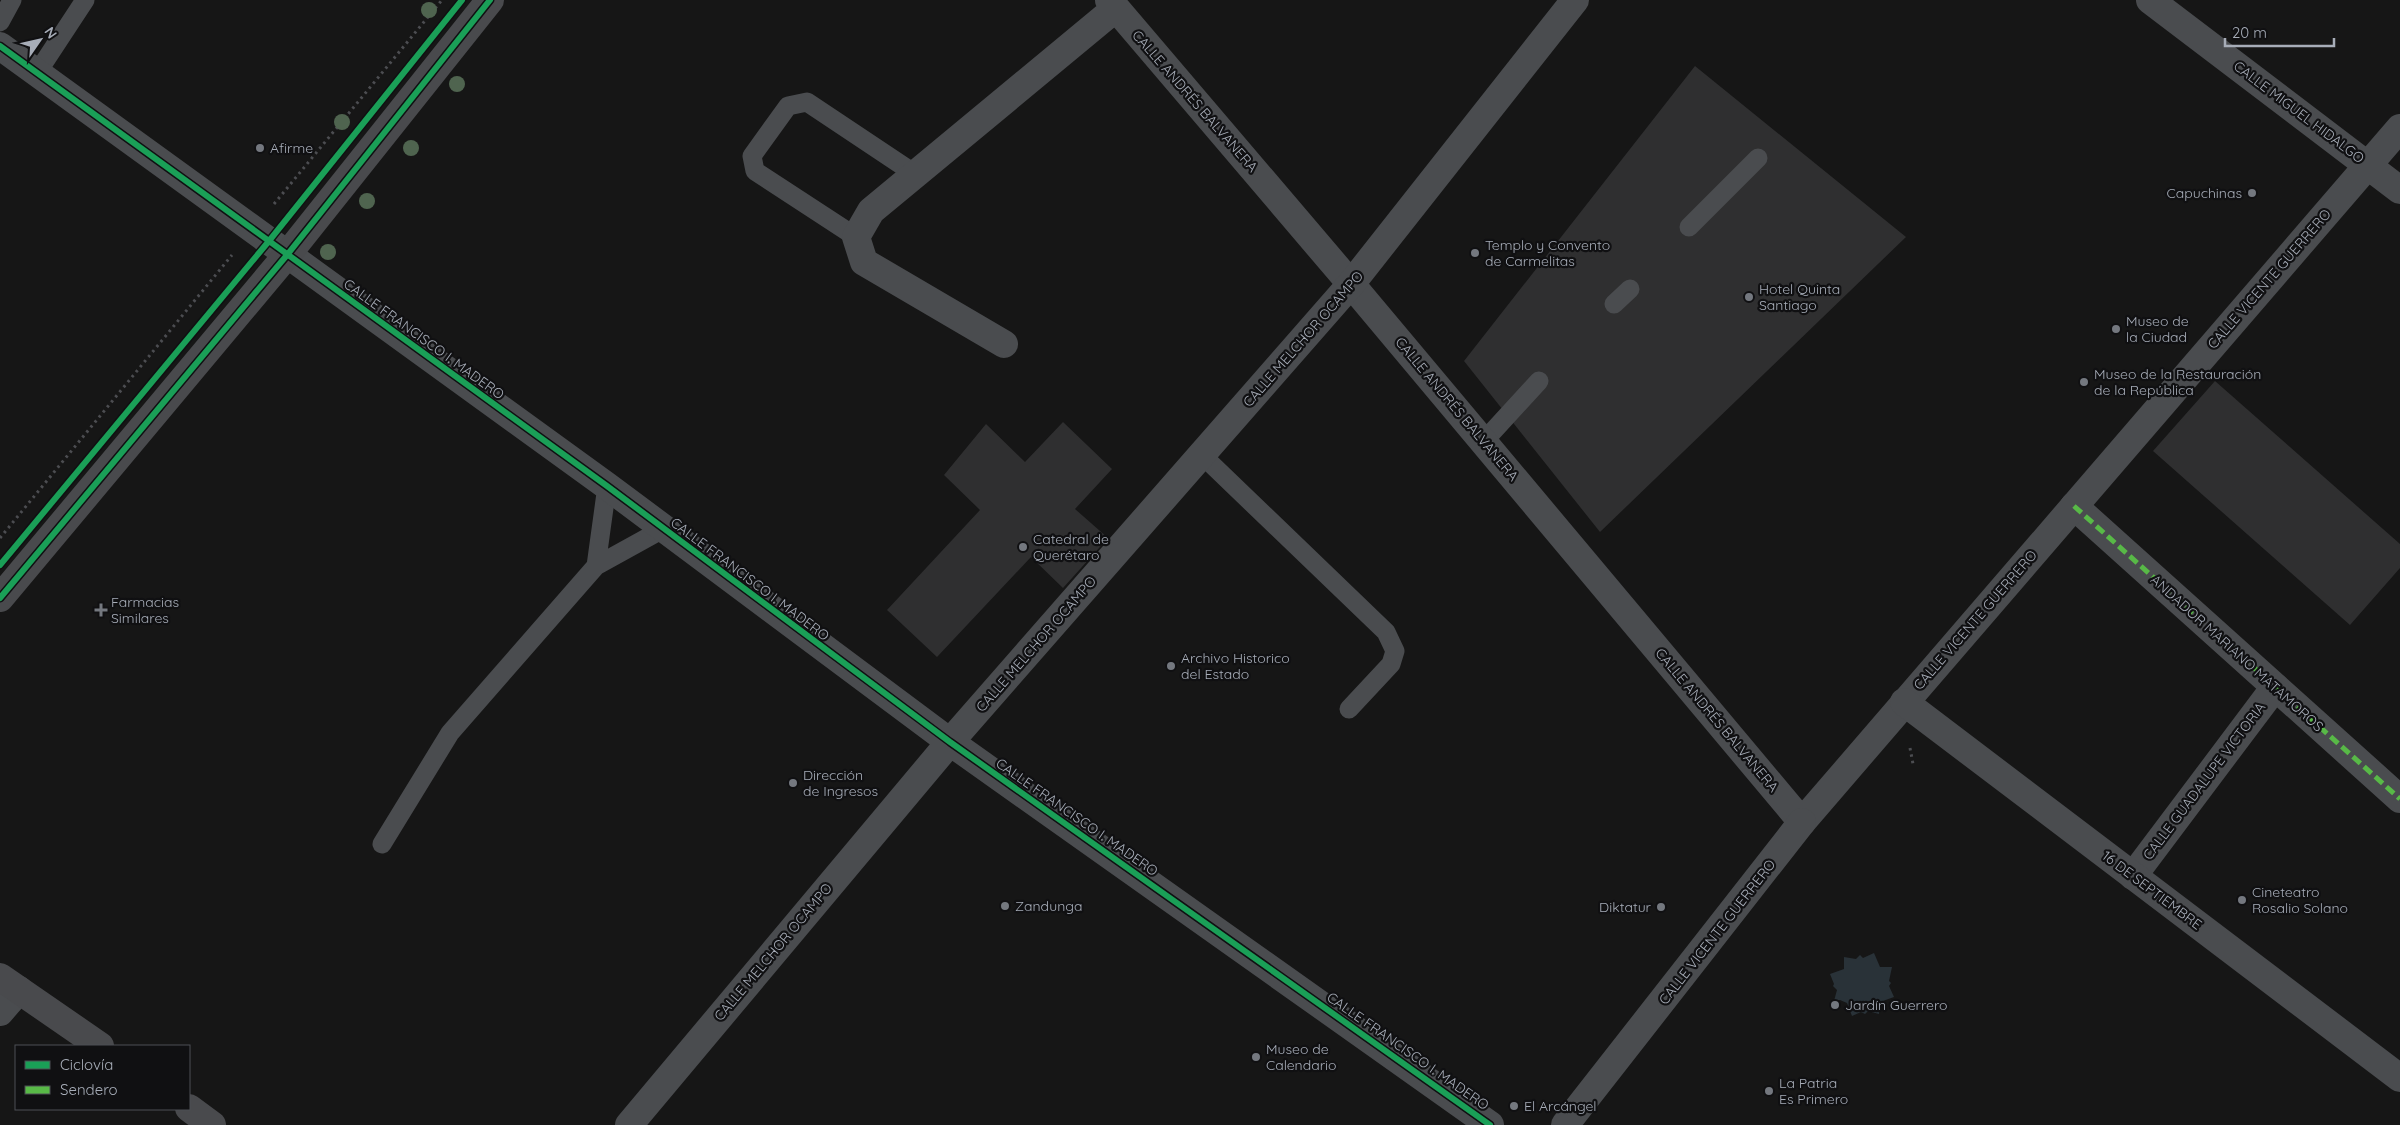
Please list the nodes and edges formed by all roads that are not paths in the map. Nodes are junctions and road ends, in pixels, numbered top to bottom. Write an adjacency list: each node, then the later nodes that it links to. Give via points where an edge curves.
1 (12, 0): 7 (lane)
2 (85, 0): 9 (lane)
3 (490, 0): 17 (main road)
4 (1575, 0): 18 (street, CALLE MELCHOR OCAMPO)
5 (2150, 0): 12 (street, CALLE MIGUEL HIDALGO)
6 (1112, 4): 13 (street); 18 (street, CALLE ANDRÉS BALVANERA)
7 (0, 22)
8 (0, 46): 9 (street, CALLE FRANCISCO I. MADERO)
9 (37, 73): 17 (street, CALLE FRANCISCO I. MADERO)
10 (2400, 128): 12 (street, CALLE VICENTE GUERRERO)
11 (1758, 158): 15 (lane)
12 (2367, 164): 14 (street, CALLE MIGUEL HIDALGO); 26 (street, CALLE VICENTE GUERRERO)
13 (915, 174): 16 (street, via 871,211); 16 (lane, via 807,102 788,106 752,156 755,171)
14 (2400, 190)
15 (1689, 226)
16 (856, 237): 21 (street, via 864,262)
17 (287, 255): 25 (street, CALLE FRANCISCO I. MADERO); 29 (main road)
18 (1352, 284): 23 (street, CALLE ANDRÉS BALVANERA); 24 (street, CALLE MELCHOR OCAMPO)
19 (1630, 289): 20 (lane)
20 (1614, 304)
21 (1004, 344)
22 (1539, 381): 23 (lane)
23 (1484, 441): 35 (street, CALLE ANDRÉS BALVANERA)
24 (1202, 455): 32 (lane, via 1386,632 1395,651 1391,664); 33 (street, CALLE MELCHOR OCAMPO)
25 (607, 486): 27 (street, CALLE FRANCISCO I. MADERO); 28 (lane)
26 (2074, 506): 30 (street, ANDADOR MARIANO MATAMOROS); 31 (street, CALLE VICENTE GUERRERO)
27 (663, 529): 28 (lane); 33 (street, CALLE FRANCISCO I. MADERO)
28 (596, 566): 36 (lane, via 450,733)
29 (0, 598)
30 (2275, 687): 34 (street, ANDADOR MARIANO MATAMOROS); 37 (street, CALLE GUADALUPE VICTORIA)
31 (1904, 702): 35 (street, CALLE VICENTE GUERRERO); 37 (street, 16 DE SEPTIEMBRE)
32 (1349, 709)
33 (950, 742): 44 (street, CALLE MELCHOR OCAMPO); 45 (street, CALLE FRANCISCO I. MADERO)
34 (2400, 799)
35 (1802, 822): 46 (street, CALLE VICENTE GUERRERO)
36 (382, 844)
37 (2133, 876): 41 (street, 16 DE SEPTIEMBRE)
38 (10, 983): 39 (street); 40 (main road)
39 (0, 1012)
40 (99, 1045)
41 (2400, 1078)
42 (190, 1109): 43 (main road)
43 (212, 1125)
44 (630, 1125)
45 (1490, 1125)
46 (1565, 1125)

